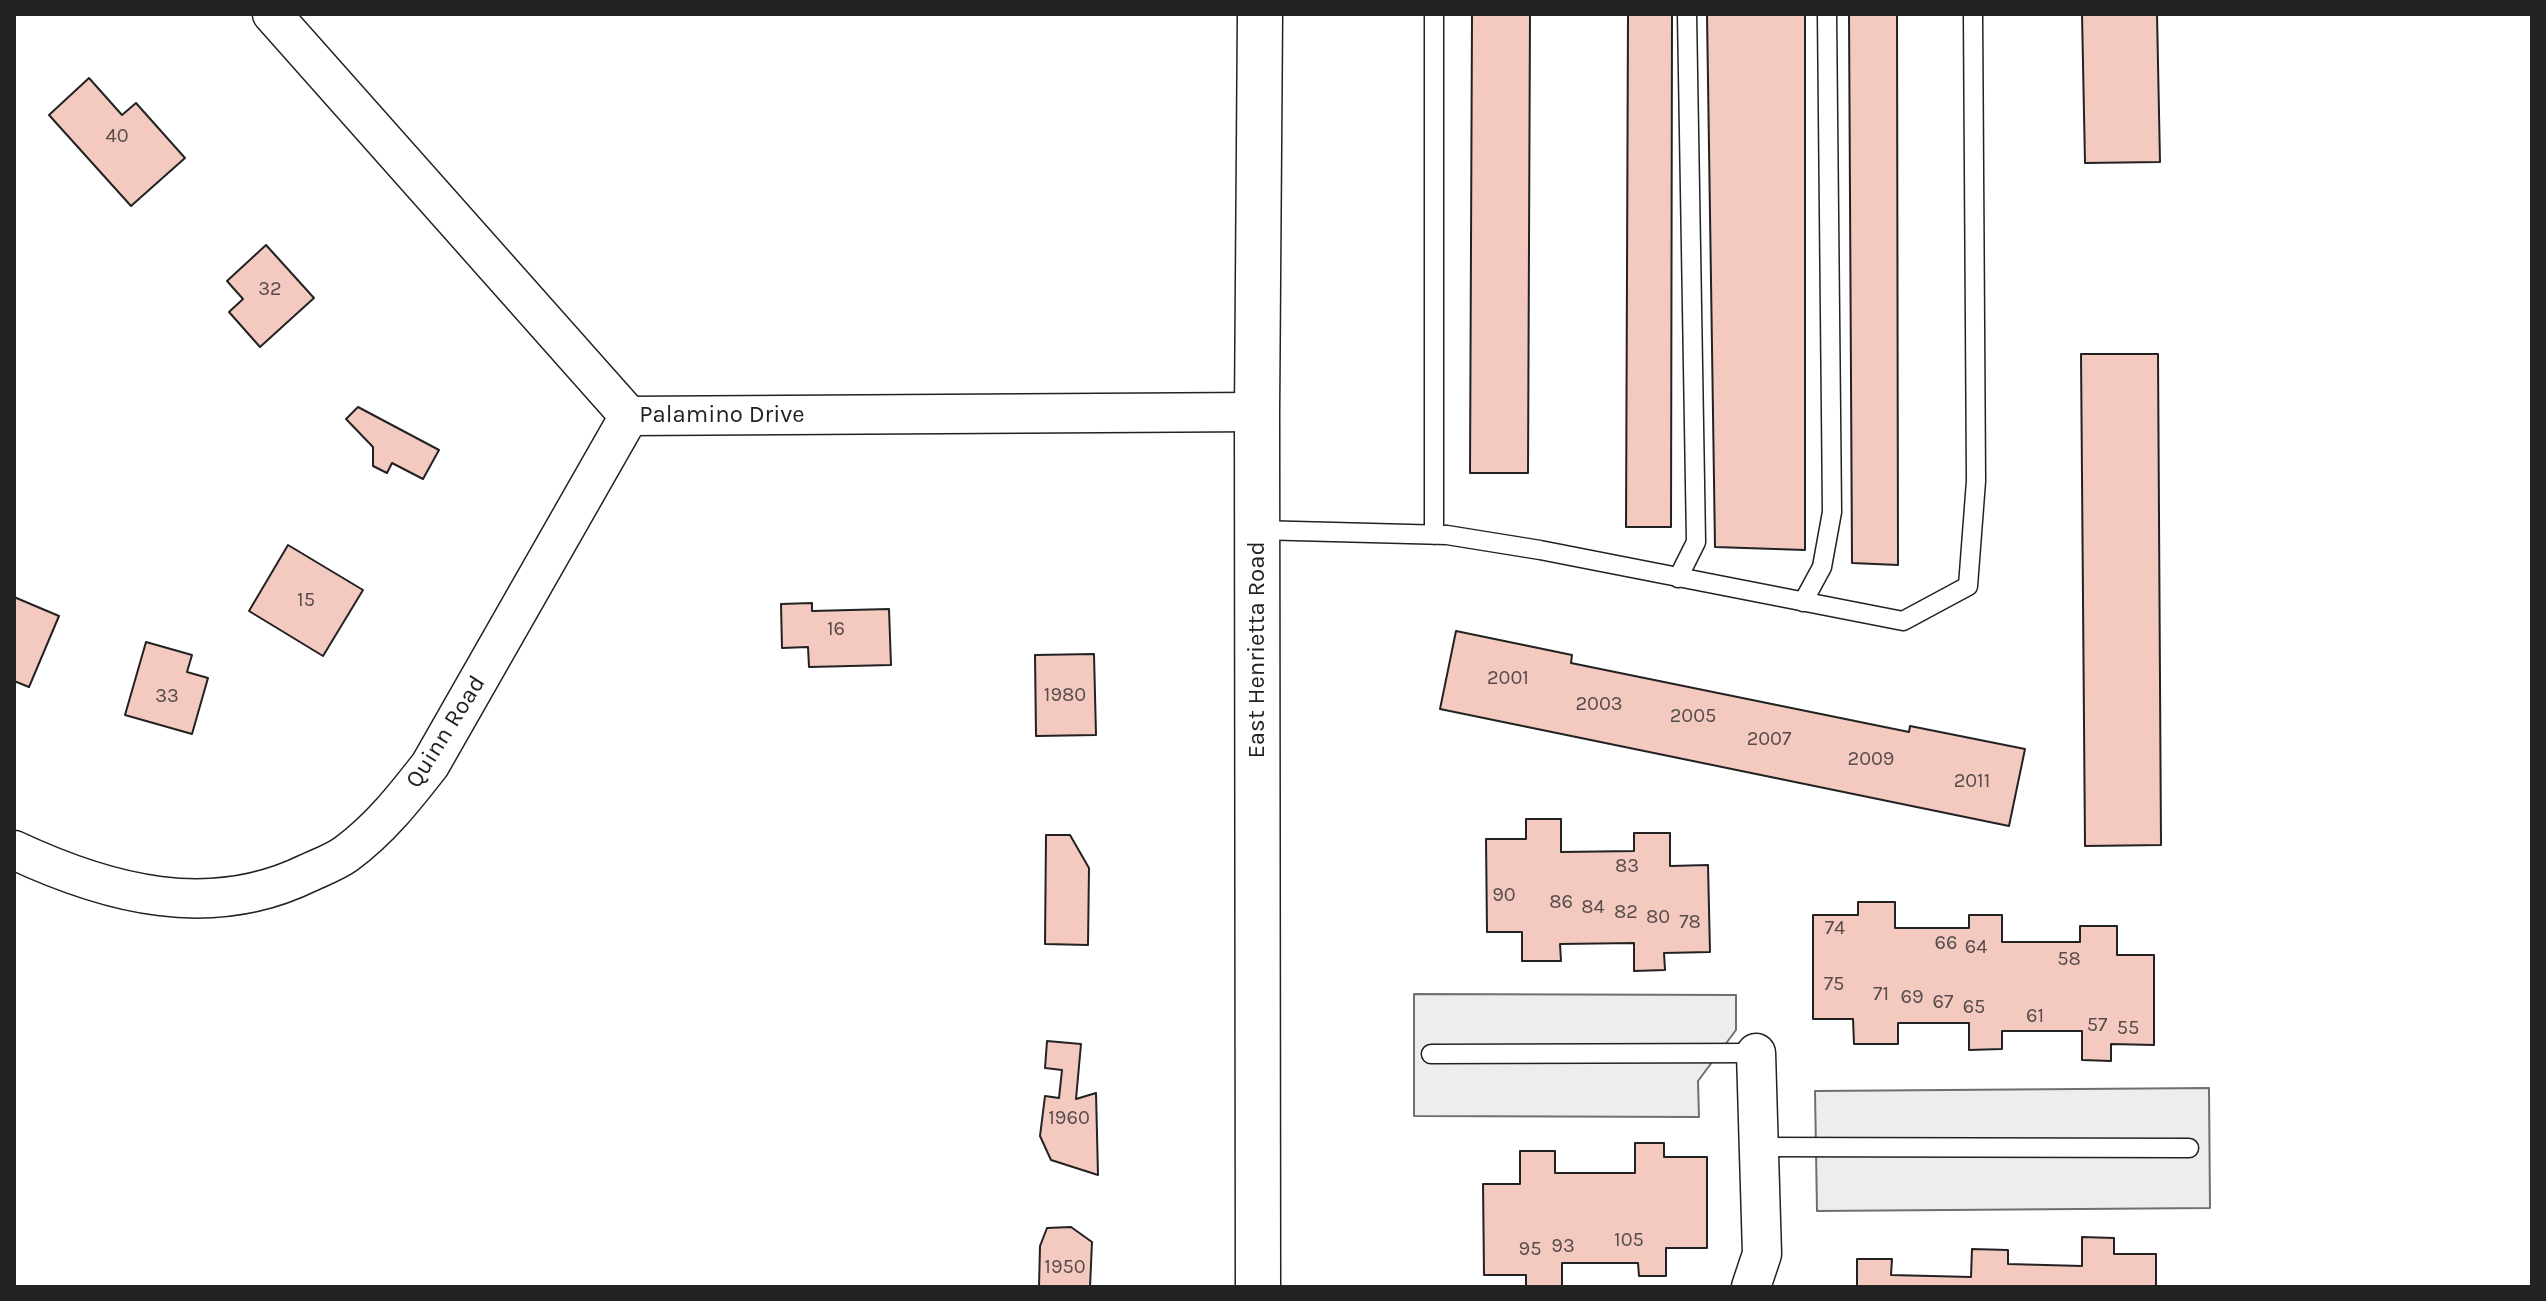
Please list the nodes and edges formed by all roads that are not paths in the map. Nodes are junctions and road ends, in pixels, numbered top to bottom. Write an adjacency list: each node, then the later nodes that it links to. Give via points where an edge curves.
1 (273, 14): 8 (street, Palamino Drive)
2 (1260, 14): 7 (main road, East Henrietta Road)
3 (1434, 14): 10 (lane)
4 (1687, 14): 11 (lane, via 1696,542)
5 (1827, 14): 12 (lane, via 1832,512 1822,567)
6 (1973, 14): 12 (lane, via 1976,481 1968,586 1903,621)
7 (1257, 412): 8 (street, Palamino Drive); 9 (main road, East Henrietta Road)
8 (629, 416): 13 (street, Quinn Road, via 430,765 391,815 345,855 295,879 237,897 181,899 116,890)
9 (1257, 530): 10 (lane); 18 (main road, East Henrietta Road)
10 (1434, 535): 11 (lane)
11 (1678, 578): 12 (lane)
12 (1803, 602)
13 (14, 850)
14 (1756, 1053): 15 (lane); 16 (street)
15 (1431, 1054)
16 (1759, 1147): 17 (lane); 19 (street, via 1762,1254)
17 (2189, 1148)
18 (1258, 1287)
19 (1751, 1287)

